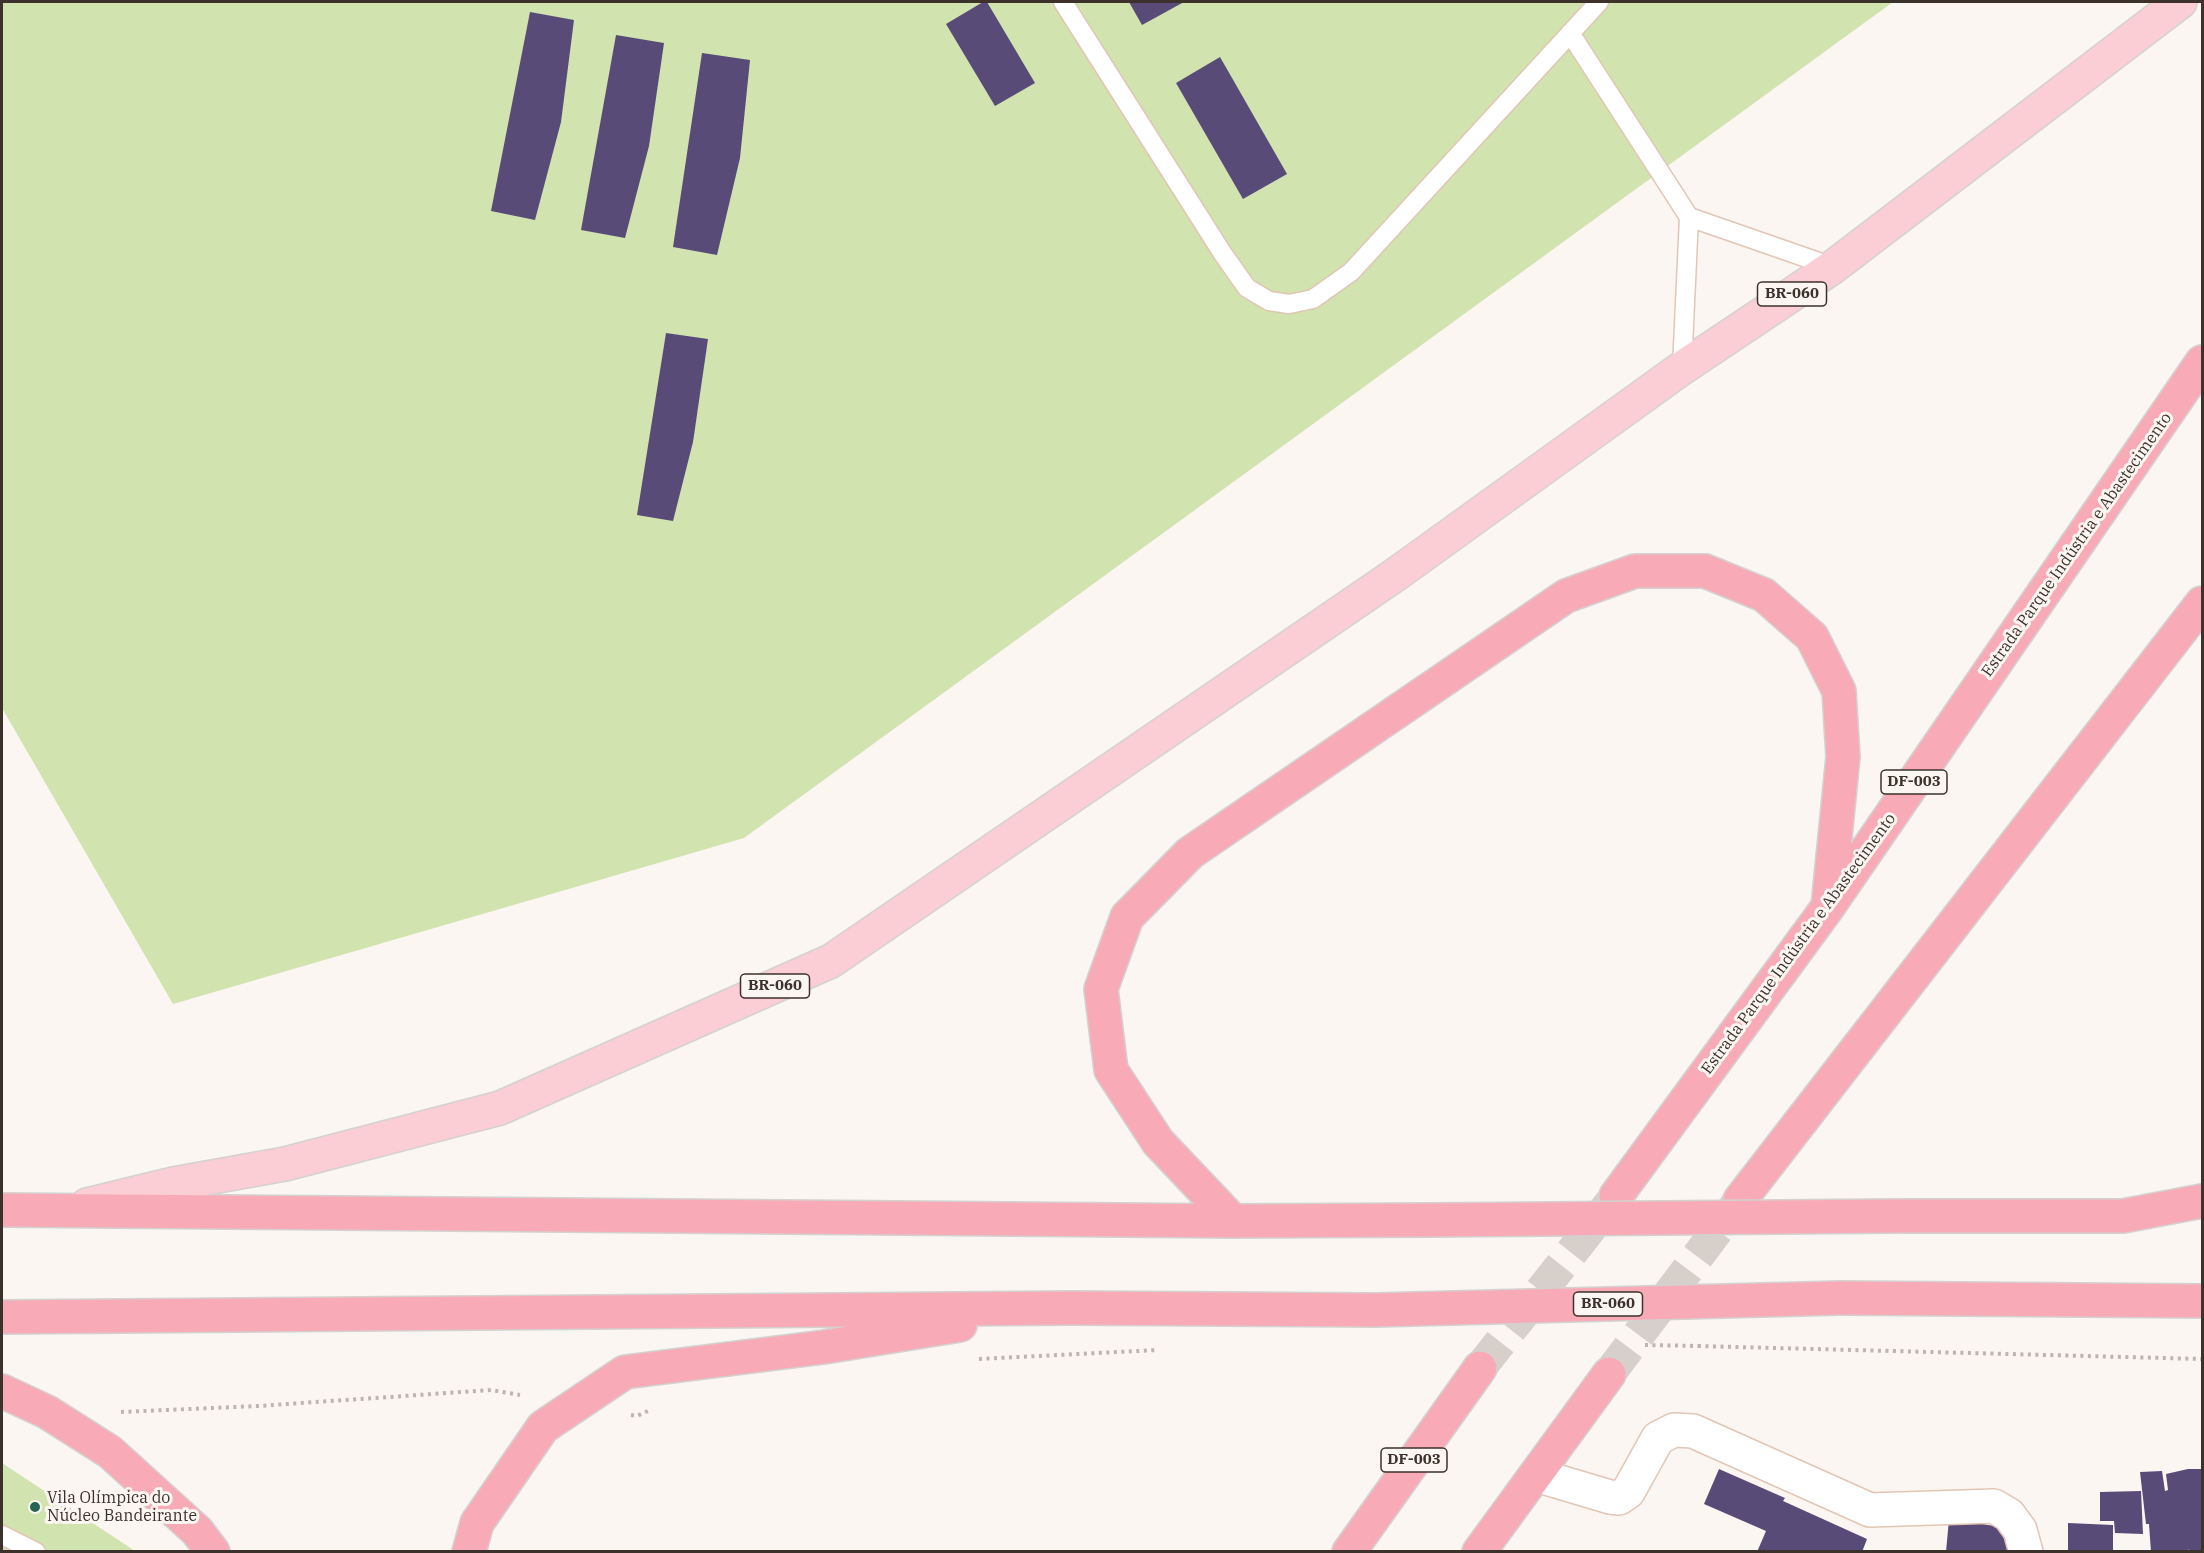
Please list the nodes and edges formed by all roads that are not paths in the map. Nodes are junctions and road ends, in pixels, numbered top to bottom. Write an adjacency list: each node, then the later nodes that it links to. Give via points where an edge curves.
1 (1063, 2): 4 (lane, via 1246,288 1269,301 1289,304 1313,299 1351,272)
2 (1599, 2): 4 (lane)
3 (2180, 2): 6 (main road, BR-060)
4 (1570, 33): 5 (lane)
5 (1689, 217): 6 (lane); 8 (lane)
6 (1833, 267): 8 (main road, BR-060)
7 (2202, 362): 10 (highway, Estrada Parque Indústria e Abastecimento / DF-003)
8 (1682, 368): 15 (main road, BR-060, via 1395,575 831,961 500,1108 285,1164 173,1184)
9 (2198, 611): 12 (highway)
10 (1828, 907): 11 (highway, Estrada Parque Indústria e Abastecimento / DF-003); 16 (highway, via 1842,735 1839,691 1812,637 1764,595 1705,571 1635,571 1566,596 1190,853 1127,917 1101,989 1111,1070 1158,1142)
11 (1616, 1196)
12 (1740, 1200)
13 (2202, 1202): 16 (highway, BR-060, bridge, via 2123,1216)
14 (2, 1209): 15 (highway, BR-060)
15 (69, 1210): 16 (highway, BR-060)
16 (1233, 1221)
17 (2202, 1301): 18 (highway, BR-060, bridge, via 1840,1298 1375,1310)
18 (1071, 1308): 19 (highway, BR-060); 27 (highway, via 824,1347 625,1372 543,1427 477,1523)
19 (2, 1317)
20 (1480, 1368): 28 (highway, DF-003)
21 (1610, 1374): 23 (highway)
22 (2, 1391): 26 (highway, via 46,1412 110,1452 197,1531)
23 (1536, 1475): 29 (highway); 30 (street, via 1620,1498 1628,1492 1658,1438 1674,1430 1693,1431 1870,1510 1994,1506 2009,1515 2020,1530)
24 (2, 1535): 25 (lane)
25 (36, 1551)
26 (213, 1551)
27 (469, 1551)
28 (1349, 1551)
29 (1479, 1551)
30 (2026, 1551)

